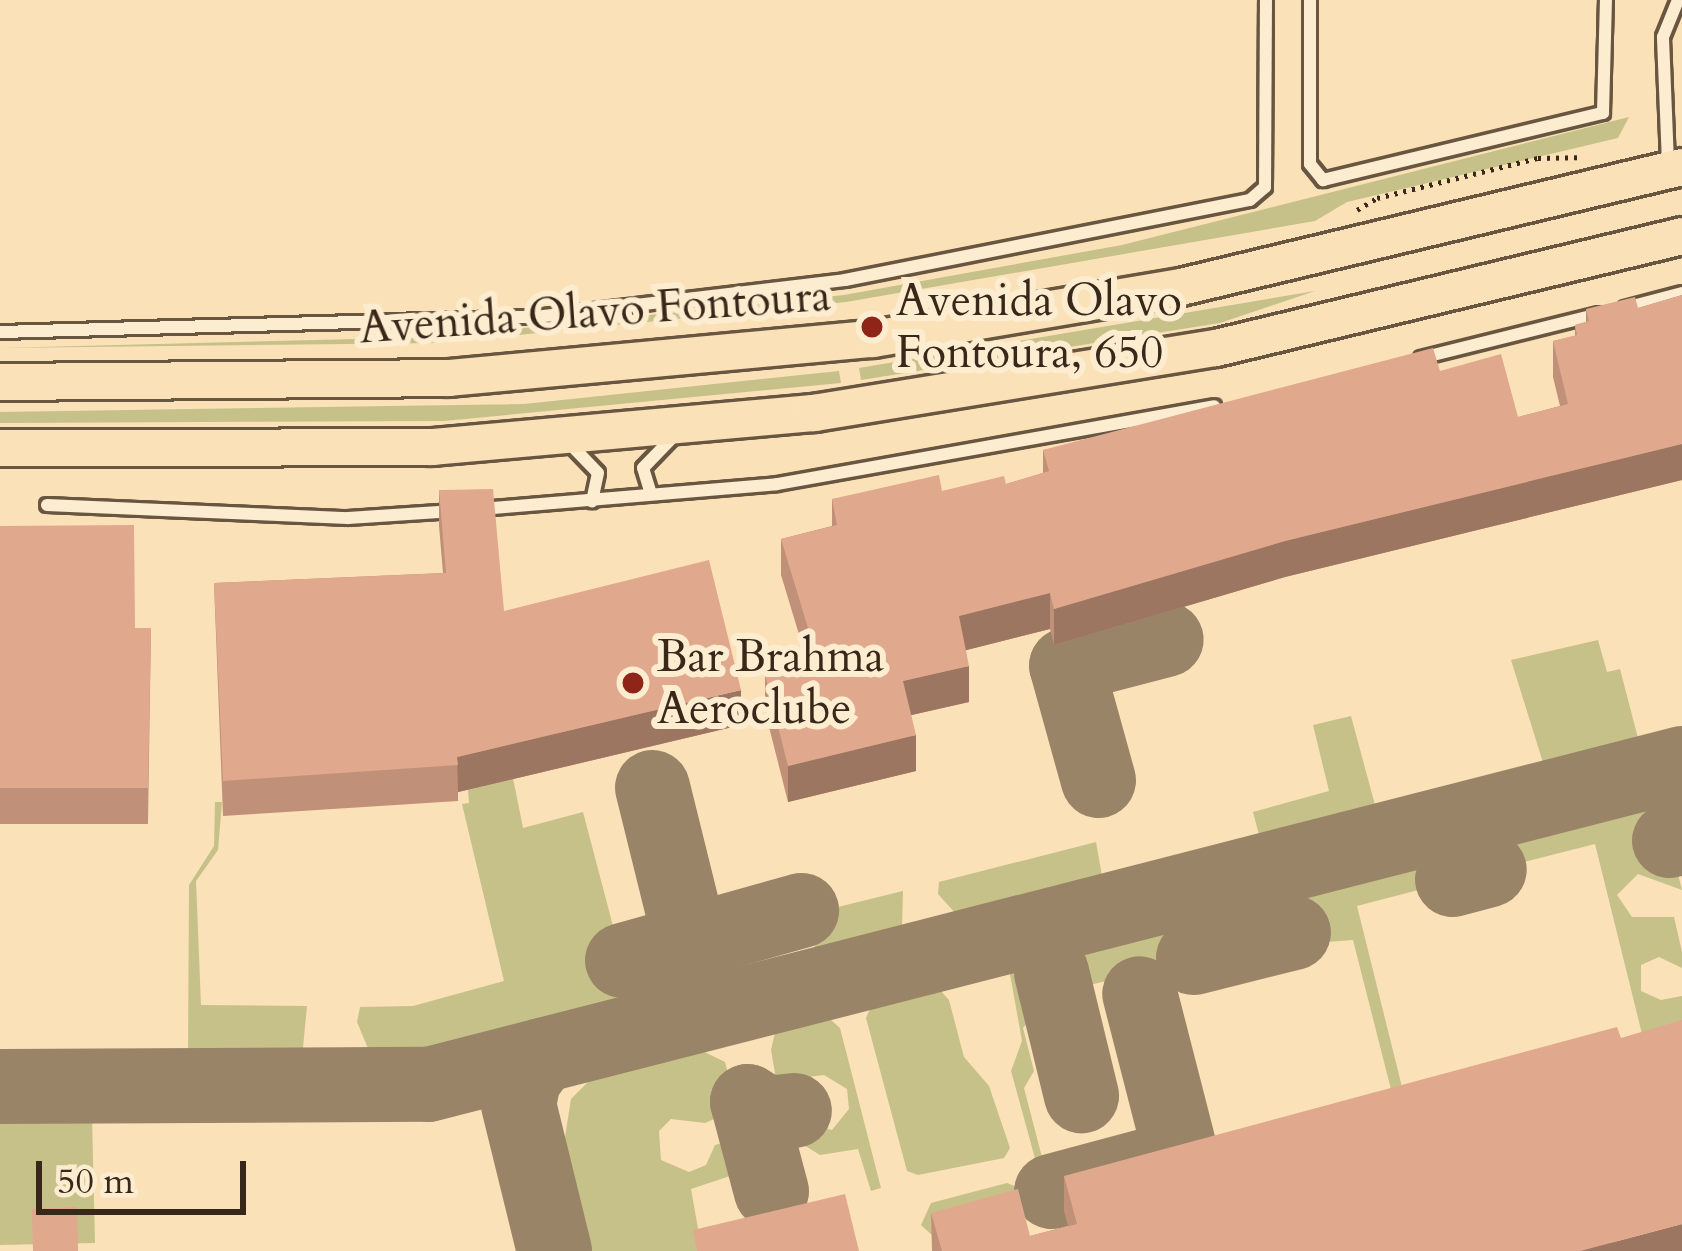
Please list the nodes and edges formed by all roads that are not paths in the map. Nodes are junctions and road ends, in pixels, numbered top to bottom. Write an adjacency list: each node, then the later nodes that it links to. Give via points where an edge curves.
1 (1265, 0): 8 (lane, via 1265,187 1250,200 845,280 535,317)
2 (1310, 0): 3 (lane, via 1310,164 1323,180 1603,113)
3 (1606, 0)
4 (1678, 0): 5 (lane, via 1664,37)
5 (1675, 168): 10 (main road, Avenida Olavo Fontoura, via 1181,287 873,339 449,378)
6 (1682, 236): 12 (main road, via 1216,348 919,398)
7 (1682, 293): 9 (lane)
8 (0, 332)
9 (1399, 364)
10 (0, 382)
11 (1240, 401): 15 (lane, via 777,484)
12 (688, 426): 13 (main road); 15 (lane, via 643,468)
13 (561, 439): 14 (main road); 16 (lane, via 592,458)
14 (0, 448)
15 (651, 494): 16 (lane)
16 (592, 501): 17 (lane, via 349,518)
17 (47, 506)

